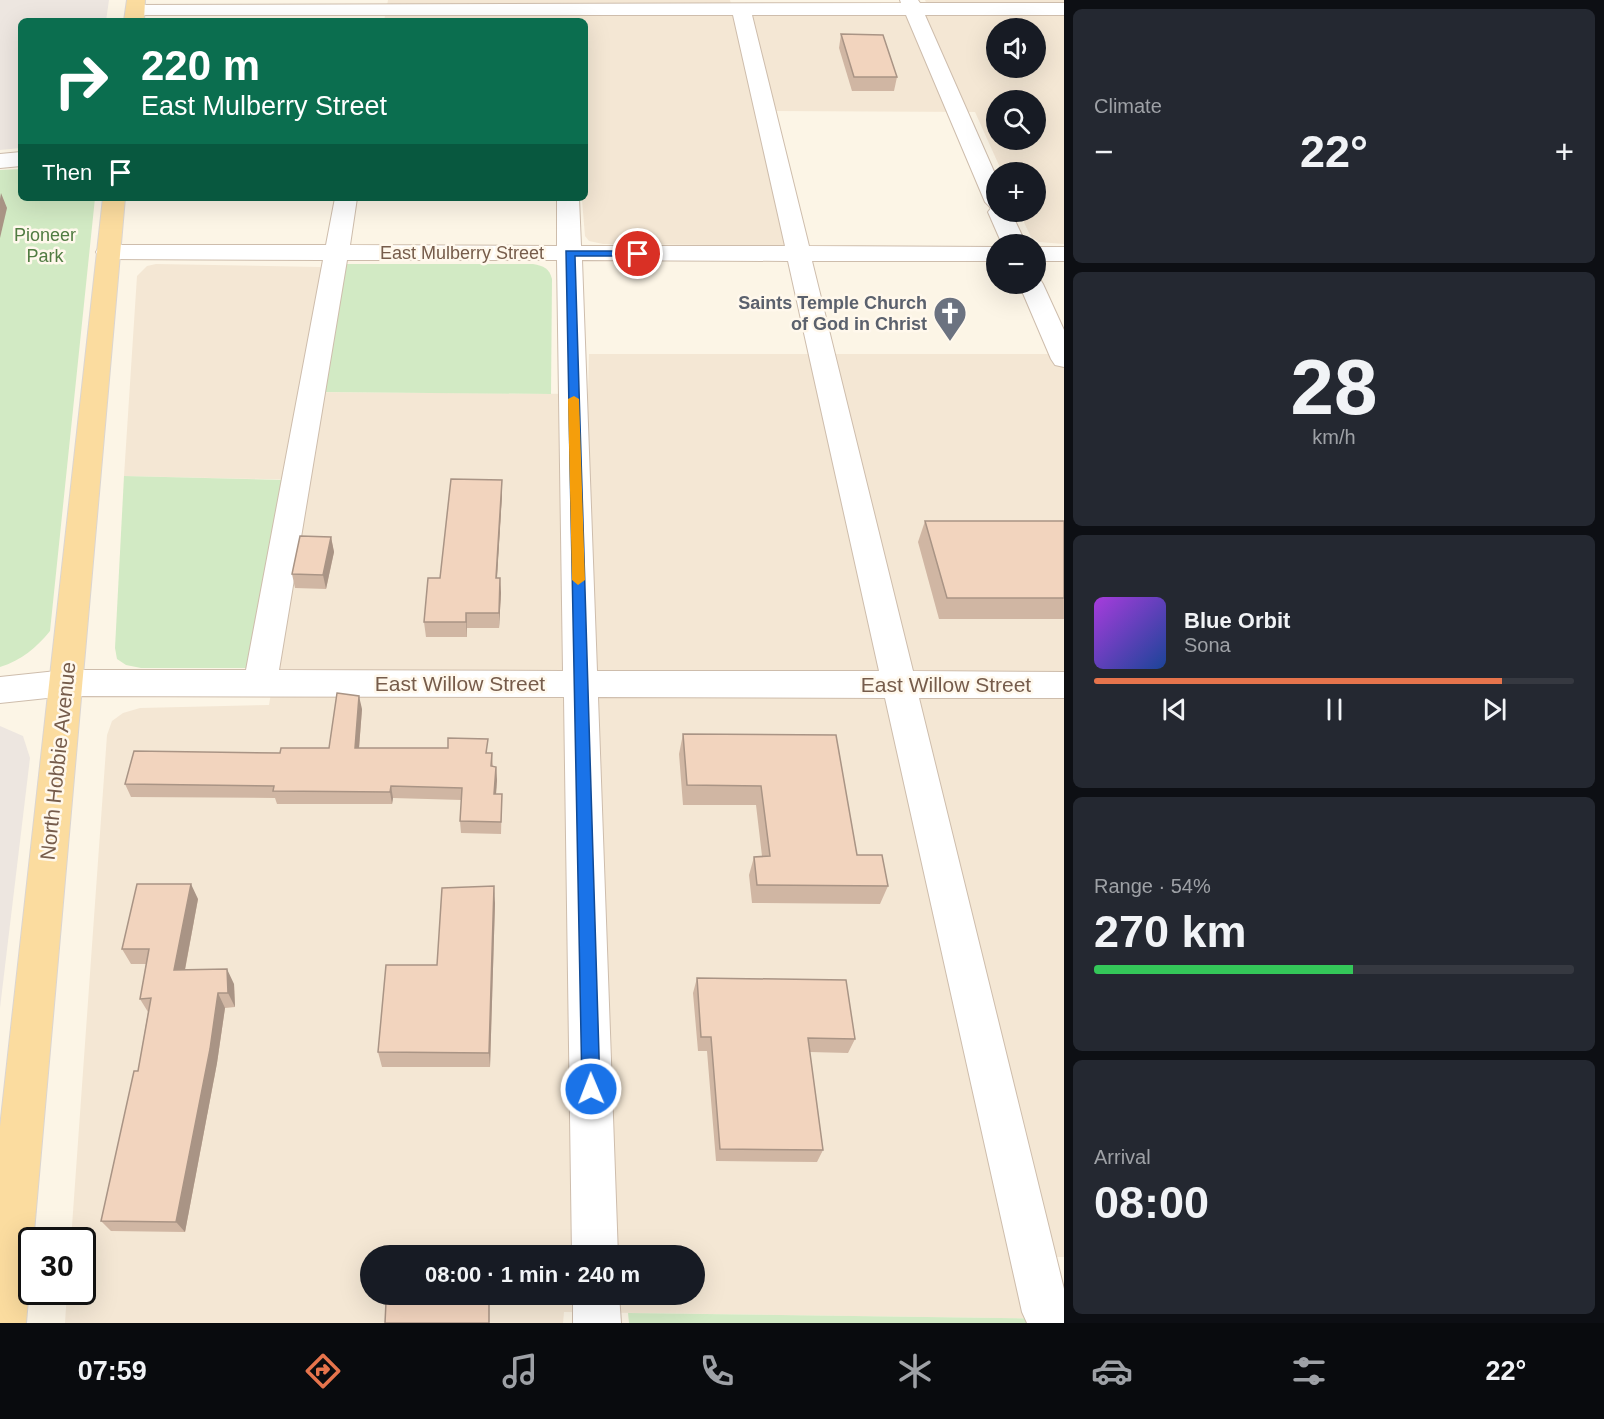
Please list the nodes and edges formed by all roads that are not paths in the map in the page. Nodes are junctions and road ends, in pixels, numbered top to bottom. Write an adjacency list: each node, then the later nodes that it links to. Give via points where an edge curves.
1 (911, 5): 2 (street); 3 (street); 9 (street)
2 (741, 9): 6 (street); 16 (street)
3 (1064, 9)
4 (135, 10): 5 (street)
5 (379, 10): 6 (street)
6 (564, 10)
7 (18, 159): 8 (street)
8 (0, 161)
9 (986, 179)
10 (114, 201): 13 (main road, North Hobbie Avenue)
11 (345, 201): 14 (street)
12 (568, 201): 15 (street)
13 (108, 252): 14 (street, East Mulberry Street); 22 (main road, North Hobbie Avenue)
14 (336, 253): 15 (street, East Mulberry Street); 23 (street)
15 (570, 253): 16 (street, East Mulberry Street); 24 (street)
16 (798, 254): 17 (street, East Mulberry Street); 25 (street)
17 (986, 254)
18 (1046, 254): 19 (street)
19 (1064, 254)
20 (1035, 294): 21 (street)
21 (1064, 359)
22 (66, 682): 23 (street, East Willow Street); 27 (street, East Willow Street); 28 (main road, North Hobbie Avenue)
23 (260, 683): 24 (street, East Willow Street)
24 (581, 684): 25 (street, East Willow Street); 29 (street)
25 (899, 685): 26 (street, East Willow Street); 31 (street)
26 (1064, 686)
27 (0, 690)
28 (6, 1221): 32 (main road, North Hobbie Avenue)
29 (596, 1245)
30 (596, 1305): 33 (street)
31 (1046, 1312)
32 (2, 1323)
33 (597, 1323)

